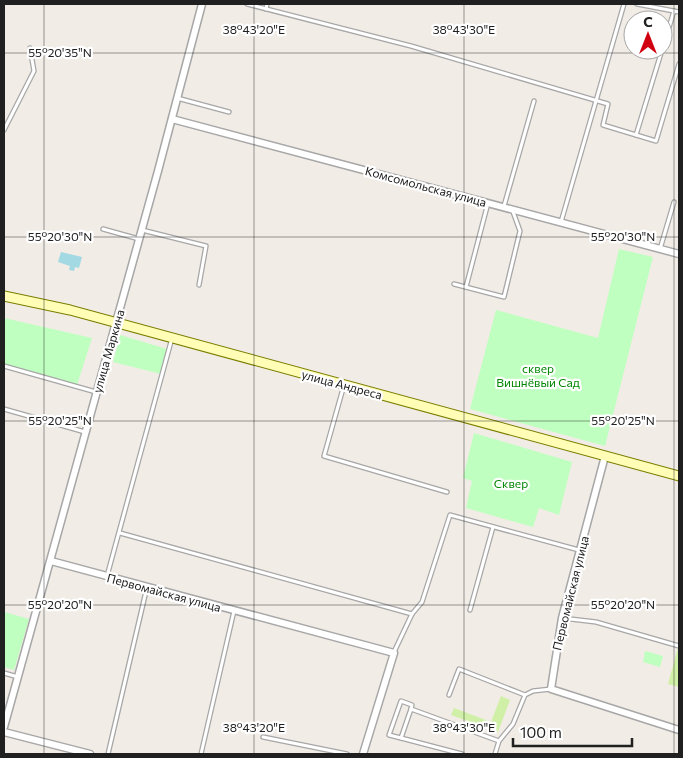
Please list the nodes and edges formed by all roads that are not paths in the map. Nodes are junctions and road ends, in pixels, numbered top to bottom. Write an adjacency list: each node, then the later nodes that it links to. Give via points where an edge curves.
1 (202, 4): 13 (street, улица Маркина)
2 (247, 4): 6 (lane)
3 (267, 4): 6 (lane)
4 (624, 4): 15 (lane)
5 (637, 4): 7 (lane)
6 (266, 9): 15 (lane, via 411,46)
7 (674, 11): 8 (lane); 9 (lane)
8 (679, 12)
9 (673, 14)
10 (30, 48): 18 (lane, via 34,71)
11 (660, 60): 19 (lane)
12 (679, 64): 19 (lane, via 656,141)
13 (177, 98): 16 (lane); 17 (street, улица Маркина)
14 (534, 101): 22 (lane)
15 (596, 101): 19 (lane, via 608,104 602,125); 24 (lane)
16 (229, 112)
17 (172, 119): 20 (street, Комсомольская улица); 26 (street, улица Маркина)
18 (4, 130)
19 (636, 135)
20 (488, 202): 22 (street, Комсомольская улица); 32 (lane)
21 (674, 202): 28 (lane)
22 (504, 206): 23 (street, Комсомольская улица)
23 (512, 209): 24 (street, Комсомольская улица); 32 (lane, via 520,231 504,296)
24 (561, 222): 28 (street, Комсомольская улица)
25 (103, 230): 27 (lane)
26 (142, 230): 27 (street, улица Маркина); 31 (lane, via 206,246)
27 (139, 239): 34 (street, улица Маркина)
28 (660, 249): 29 (street, Комсомольская улица)
29 (679, 254)
30 (454, 284): 32 (lane)
31 (199, 285)
32 (466, 287)
33 (4, 296): 34 (street, улица Андреса)
34 (116, 322): 35 (street, улица Андреса); 38 (street, улица Маркина)
35 (172, 338): 37 (street, улица Андреса); 45 (lane)
36 (4, 366): 38 (lane)
37 (344, 384): 41 (street, улица Андреса); 43 (lane, via 324,456)
38 (96, 392): 40 (street, улица Маркина)
39 (4, 409): 40 (lane)
40 (86, 433): 47 (street, улица Маркина)
41 (605, 456): 42 (street, улица Андреса); 46 (street, Первомайская улица)
42 (679, 476)
43 (447, 492)
44 (493, 526): 46 (lane); 51 (lane); 52 (lane, via 450,515 422,602)
45 (120, 533): 48 (lane); 52 (lane)
46 (580, 550): 53 (street, Первомайская улица)
47 (52, 561): 48 (street, Первомайская улица); 57 (street, улица Маркина)
48 (107, 576): 49 (street, Первомайская улица)
49 (147, 587): 50 (street, Первомайская улица); 69 (lane)
50 (234, 610): 55 (street, Первомайская улица); 70 (lane)
51 (470, 610)
52 (412, 614): 55 (lane)
53 (562, 618): 54 (lane, via 596,622); 58 (street, Первомайская улица)
54 (679, 646)
55 (394, 653): 72 (street)
56 (4, 673): 57 (lane)
57 (18, 677): 62 (street, улица Маркина)
58 (551, 689): 60 (lane, via 533,690); 63 (street)
59 (449, 695): 60 (lane, via 459,669)
60 (525, 695): 67 (lane, via 514,724)
61 (411, 709): 66 (lane); 66 (lane, via 412,705 400,701 389,734); 67 (lane)
62 (4, 727)
63 (679, 730)
64 (4, 732): 68 (street)
65 (263, 737): 71 (lane)
66 (401, 738): 73 (lane)
67 (499, 741): 74 (lane)
68 (90, 754)
69 (108, 754)
70 (201, 754)
71 (347, 754)
72 (362, 754)
73 (462, 754)
74 (495, 754)

